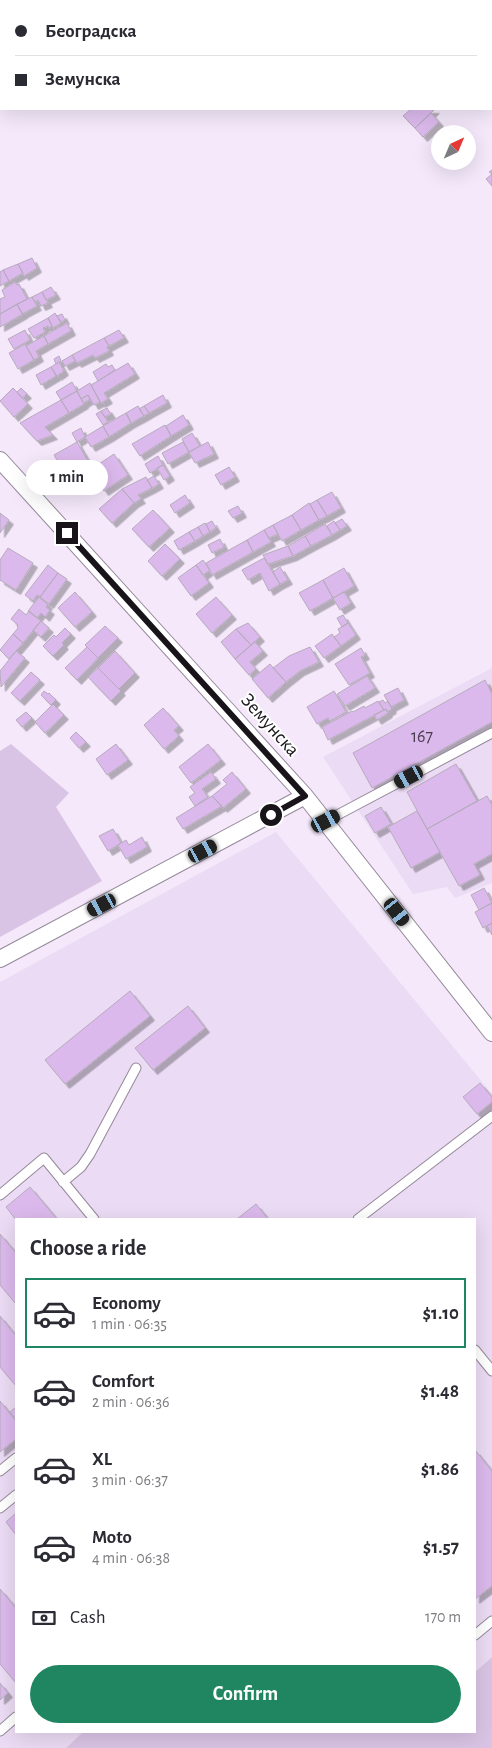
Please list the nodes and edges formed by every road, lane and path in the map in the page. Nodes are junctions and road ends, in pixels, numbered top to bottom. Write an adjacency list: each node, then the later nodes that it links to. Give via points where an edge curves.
1 (0, 460): 3 (street, Земунска)
2 (492, 733): 4 (lane)
3 (305, 796): 4 (street, Земунска); 5 (street)
4 (326, 821): 6 (street, Земунска)
5 (0, 959)
6 (492, 1033)
7 (136, 1068): 9 (lane, via 90,1154 81,1167)
8 (492, 1116): 11 (lane)
9 (63, 1182): 10 (lane, via 44,1158); 12 (lane)
10 (0, 1195)
11 (364, 1217)
12 (93, 1218)
13 (476, 1351): 14 (lane)
14 (492, 1371)
15 (15, 1459): 16 (lane)
16 (0, 1471)
17 (15, 1496): 18 (lane)
18 (0, 1508)
19 (492, 1621): 20 (lane)
20 (476, 1634)
21 (15, 1718): 22 (lane)
22 (0, 1731)

